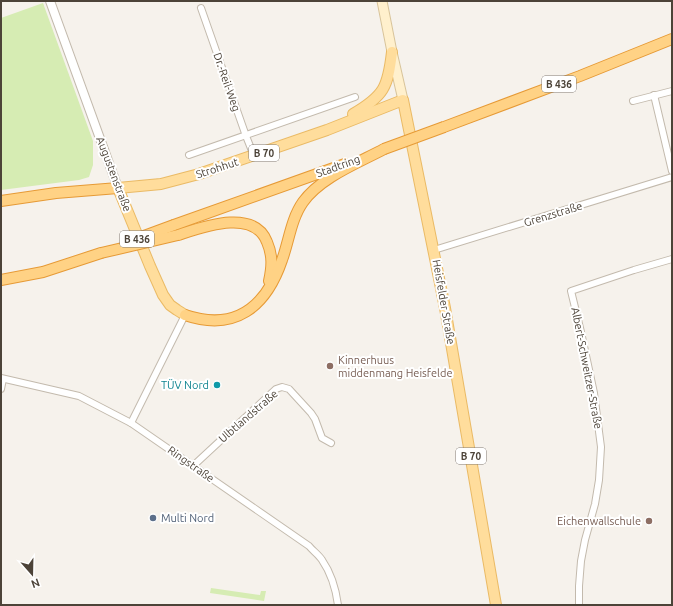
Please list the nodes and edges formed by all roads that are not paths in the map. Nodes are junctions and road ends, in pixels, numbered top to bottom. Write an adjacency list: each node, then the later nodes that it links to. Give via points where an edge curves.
1 (50, 1): 18 (street, Augustenstraße)
2 (382, 1): 5 (main road, Heisfelder Straße)
3 (201, 8): 12 (street, Dr.-Reil-Weg)
4 (672, 39): 13 (highway, Stadtring / B 436, bridge)
5 (392, 52): 9 (main road, Heisfelder Straße); 11 (main road, via 388,79 378,96 367,106)
6 (672, 91): 7 (street)
7 (654, 95): 10 (street); 16 (street)
8 (355, 97): 12 (street, Strohhut)
9 (403, 100): 11 (main road, Strohhut / B 70); 20 (main road, Heisfelder Straße / B 70)
10 (633, 101)
11 (327, 130): 15 (main road, Strohhut / B 70)
12 (246, 136): 14 (street, Strohhut); 15 (street, Dr.-Reil-Weg)
13 (384, 150): 21 (highway, Stadtring / B 436, bridge); 26 (highway, via 336,174 316,188 303,202 293,223 275,278)
14 (189, 155)
15 (254, 156): 18 (main road, Strohhut / B 70, via 181,180)
16 (672, 171)
17 (672, 178): 20 (street, Grenzstraße)
18 (118, 188): 19 (highway, B 70); 27 (main road, Augustenstraße, via 163,295 170,305)
19 (1, 201)
20 (434, 250): 34 (main road, Heisfelder Straße / B 70)
21 (101, 253): 23 (highway, Stadtring); 26 (highway, bridge, via 204,227 236,222 246,224 260,231 270,249 272,270)
22 (672, 258): 35 (street, Albert-Schweitzer-Straße, via 571,291 594,393 601,447 595,504 581,561)
23 (43, 272): 24 (highway); 25 (highway, Stadtring)
24 (1, 274)
25 (1, 280)
26 (263, 296): 27 (highway, via 251,309 225,319 210,321)
27 (185, 314): 30 (street)
28 (2, 378): 29 (street); 30 (street, Ringstraße, via 79,396)
29 (1, 389)
30 (131, 423): 32 (street, Ringstraße)
31 (331, 443): 32 (street, Ulbtlandstraße, via 322,438 311,413 289,389 282,387 276,389)
32 (193, 466): 33 (street, Ringstraße, via 309,546 322,560 330,575)
33 (338, 605)
34 (496, 605)
35 (579, 605)

